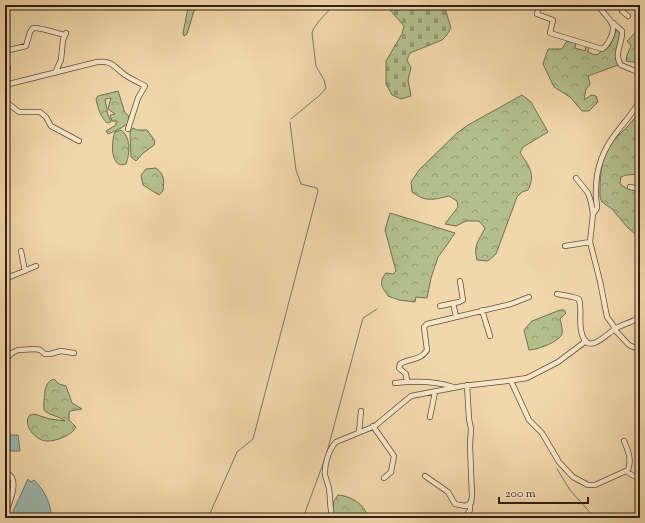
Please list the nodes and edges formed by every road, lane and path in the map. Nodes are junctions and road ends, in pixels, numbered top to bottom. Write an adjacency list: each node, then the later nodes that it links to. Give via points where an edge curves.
1 (539, 5): 5 (street, via 537,14 553,20 550,32 599,48 605,48 614,33)
2 (598, 5): 5 (street)
3 (626, 5): 4 (street, via 622,11)
4 (628, 16)
5 (613, 23): 8 (street, via 622,31 619,63)
6 (5, 51): 7 (street, via 26,46 33,28 65,34 61,60)
7 (55, 73): 9 (street); 12 (street, via 105,61 145,86 138,98)
8 (640, 73)
9 (5, 85)
10 (640, 100): 17 (street, via 603,154 597,178 597,208)
11 (5, 102): 13 (street, via 19,112 40,112 52,126)
12 (128, 129)
13 (79, 141)
14 (576, 178): 17 (street, via 588,193)
15 (630, 187): 16 (street)
16 (640, 189)
17 (593, 214): 18 (street)
18 (590, 242): 19 (street); 32 (street, via 606,313)
19 (565, 246)
20 (21, 251): 22 (street)
21 (36, 266): 22 (street)
22 (25, 271): 23 (street)
23 (5, 279)
24 (460, 281): 27 (street, via 463,300)
25 (557, 294): 34 (street, via 579,300 581,332)
26 (530, 297): 29 (street)
27 (453, 303): 28 (street); 30 (street)
28 (440, 306)
29 (482, 310): 30 (street); 33 (street)
30 (456, 316): 39 (street, via 425,325 425,354 400,364)
31 (640, 317): 32 (street)
32 (615, 329): 34 (street, via 597,343); 35 (street, via 629,345)
33 (490, 336)
34 (586, 341): 38 (street, via 558,362 527,378)
35 (640, 350)
36 (74, 353): 37 (street, via 61,351 46,354 40,350 18,350)
37 (5, 360)
38 (512, 381): 41 (street); 50 (street, via 529,420 542,433 559,462 573,477 588,485 595,485)
39 (407, 382): 40 (street); 42 (street, via 444,384)
40 (394, 383)
41 (467, 385): 42 (street); 54 (street, via 468,419 471,429)
42 (454, 388): 43 (street)
43 (435, 392): 45 (street); 46 (street, via 411,396)
44 (360, 411): 47 (street)
45 (430, 417)
46 (373, 426): 47 (street); 53 (street, via 394,456 391,472)
47 (359, 432): 56 (street, via 332,446 325,472)
48 (624, 441): 50 (street, via 630,461)
49 (5, 471): 55 (street, via 12,477 13,488)
50 (627, 472): 52 (street)
51 (426, 476): 54 (street, via 448,492 455,504 465,506)
52 (640, 477)
53 (384, 478)
54 (470, 503): 57 (street, via 470,510)
55 (5, 515)
56 (333, 518)
57 (465, 518)

